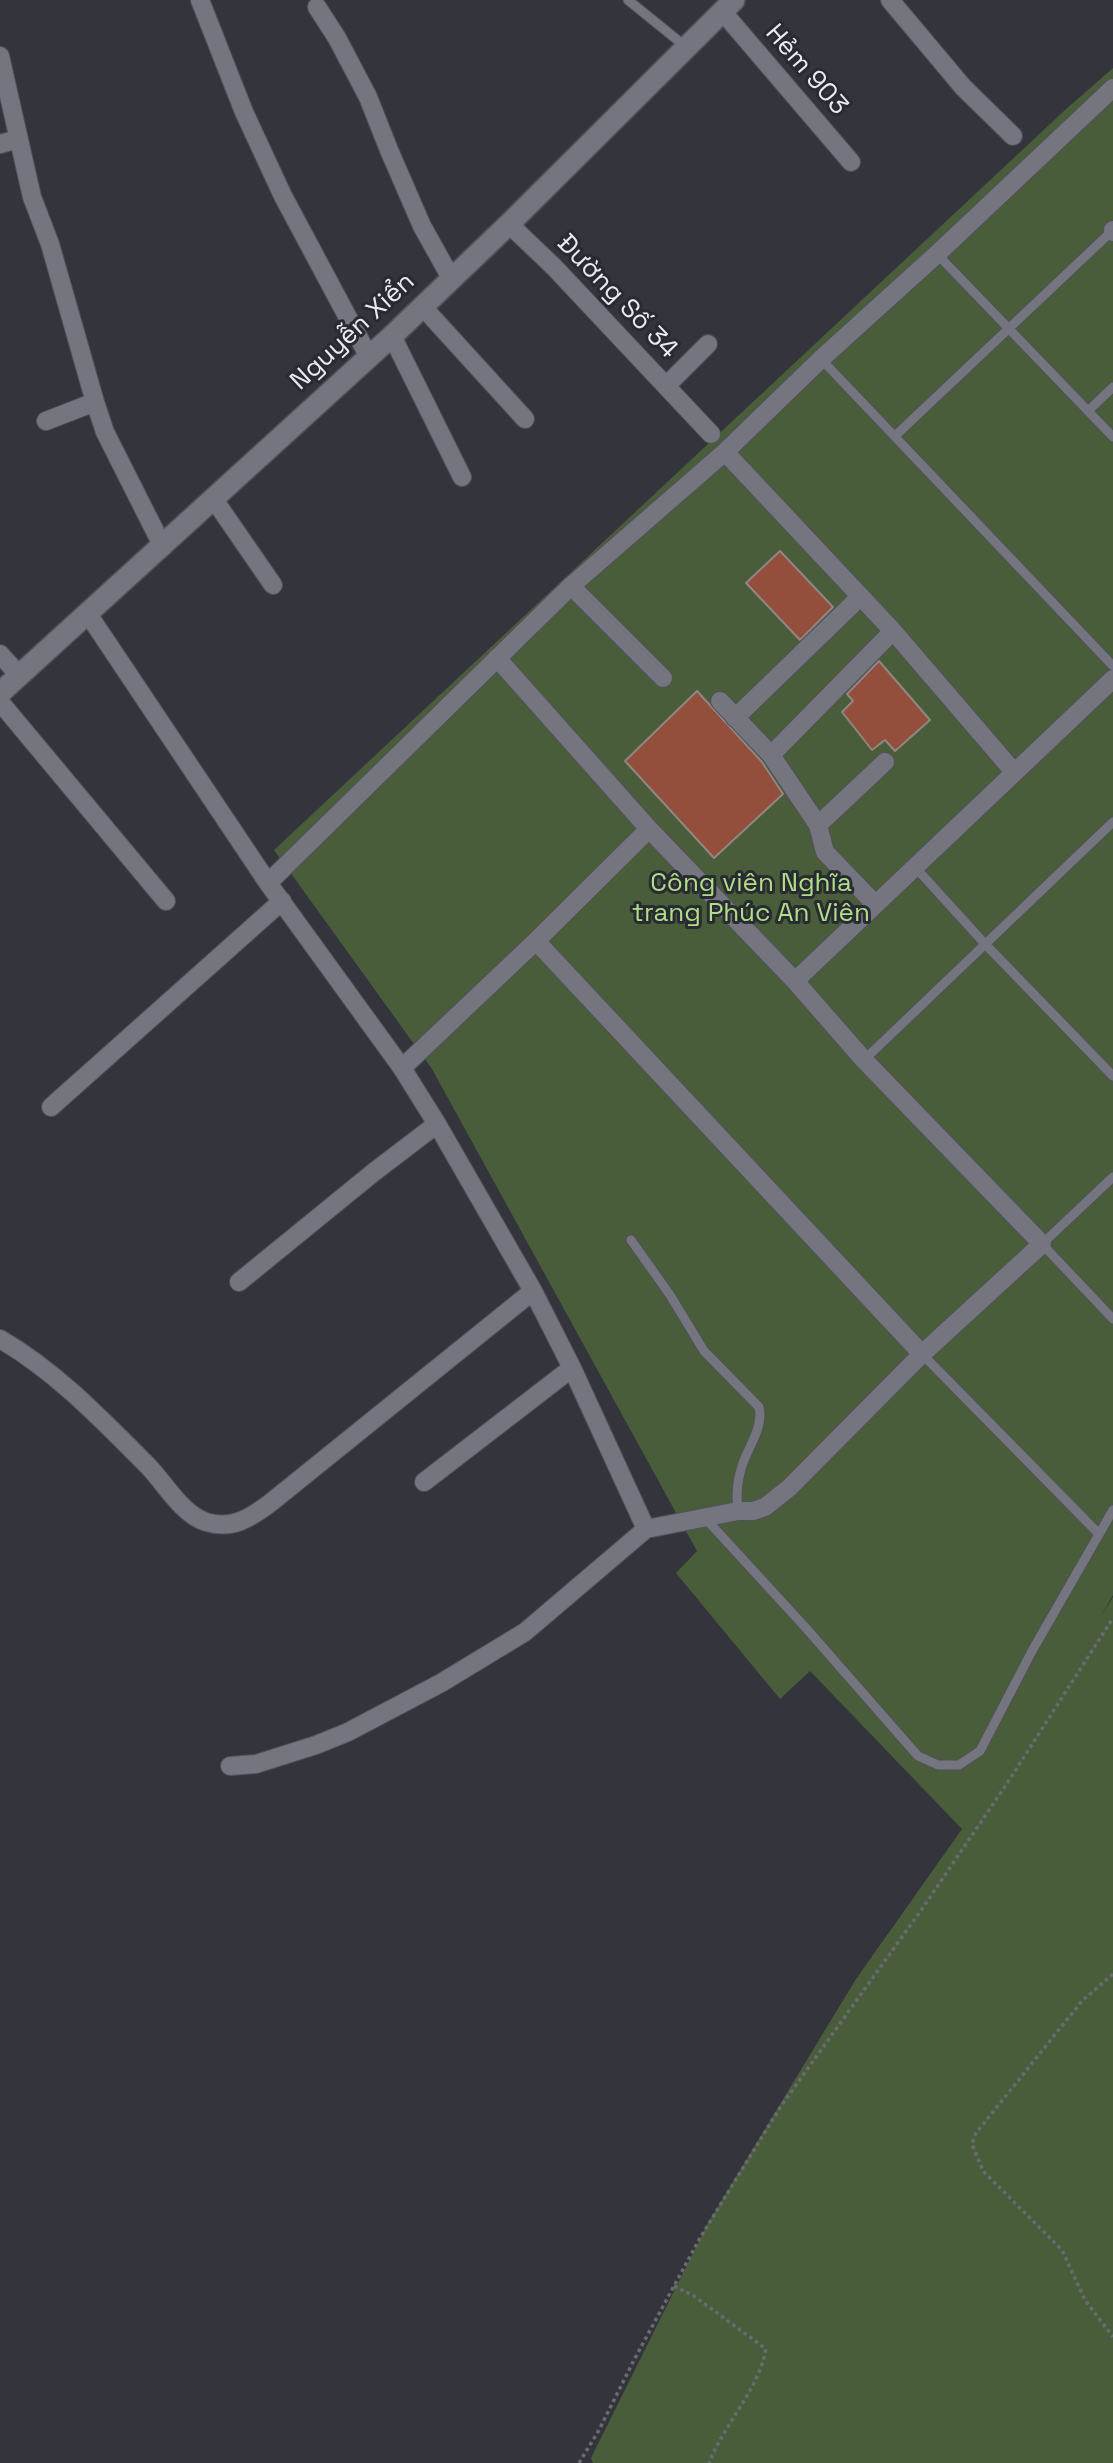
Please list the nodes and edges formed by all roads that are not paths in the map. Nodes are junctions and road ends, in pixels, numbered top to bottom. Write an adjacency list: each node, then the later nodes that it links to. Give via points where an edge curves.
1 (200, 0): 21 (street, via 283,196)
2 (628, 0): 6 (lane)
3 (890, 0): 9 (street, via 963,87)
4 (728, 6): 6 (main road, Nguyễn Xiển); 12 (street, Hẻm 903)
5 (317, 7): 16 (street, via 368,97 422,226)
6 (686, 47): 13 (main road, Nguyễn Xiển)
7 (0, 56): 10 (street)
8 (1113, 88): 15 (street)
9 (1013, 136)
10 (18, 139): 11 (street); 25 (street)
11 (0, 144)
12 (851, 162)
13 (509, 224): 16 (main road, Nguyễn Xiển); 23 (street, Đường Số 34)
14 (1113, 231): 18 (lane)
15 (937, 254): 18 (lane); 22 (street)
16 (451, 278): 17 (main road, Nguyễn Xiển)
17 (422, 306): 19 (main road, Nguyễn Xiển); 27 (street)
18 (1008, 328): 26 (lane); 30 (lane)
19 (392, 337): 21 (main road, Nguyễn Xiển); 33 (street)
20 (708, 344): 23 (street)
21 (369, 357): 34 (main road, Nguyễn Xiển)
22 (821, 359): 30 (lane); 32 (street)
23 (666, 386): 29 (street, Đường Số 34)
24 (1113, 387): 26 (lane)
25 (95, 402): 28 (street); 35 (street, via 105,432)
26 (1088, 411): 31 (lane)
27 (526, 419)
28 (46, 421)
29 (711, 434)
30 (895, 436): 43 (lane)
31 (1113, 437)
32 (725, 452): 37 (street); 38 (street)
33 (462, 477)
34 (213, 498): 35 (main road, Nguyễn Xiển); 36 (street)
35 (163, 547): 39 (main road, Nguyễn Xiển)
36 (273, 585)
37 (571, 586): 42 (street); 45 (street)
38 (860, 597): 40 (street); 50 (street)
39 (88, 614): 44 (main road, Nguyễn Xiển); 58 (street)
40 (893, 631): 51 (street); 53 (street)
41 (0, 654): 44 (street)
42 (497, 658): 56 (street); 58 (street)
43 (1113, 666)
44 (19, 675): 47 (main road, Nguyễn Xiển)
45 (663, 678)
46 (1113, 678): 53 (street)
47 (0, 693)
48 (720, 701): 50 (street)
49 (0, 702): 59 (street)
50 (735, 718): 51 (street)
51 (771, 755): 55 (street)
52 (885, 762): 55 (street)
53 (1014, 772): 57 (street)
54 (1113, 822): 63 (lane)
55 (818, 825): 61 (street, via 825,852)
56 (649, 829): 62 (street); 64 (street)
57 (915, 867): 61 (street); 63 (lane)
58 (268, 883): 60 (street)
59 (166, 901)
60 (282, 901): 66 (street); 68 (street)
61 (875, 904): 64 (street)
62 (536, 941): 66 (street); 77 (street)
63 (986, 945): 65 (lane); 67 (lane)
64 (795, 981): 65 (street)
65 (864, 1060): 72 (street)
66 (402, 1068): 69 (street)
67 (1113, 1076)
68 (51, 1107)
69 (437, 1124): 73 (street); 74 (street)
70 (1113, 1177): 72 (lane)
71 (631, 1240): 81 (lane, via 704,1350 759,1407 760,1423 738,1479)
72 (1042, 1244): 75 (lane); 77 (street)
73 (239, 1282)
74 (533, 1292): 76 (street, via 269,1504 237,1524 192,1516 75,1395); 78 (street)
75 (1113, 1319)
76 (0, 1339)
77 (922, 1354): 81 (street, via 789,1488 765,1507); 84 (lane)
78 (572, 1368): 79 (street); 83 (street)
79 (424, 1482)
80 (1113, 1510): 84 (lane)
81 (737, 1511): 82 (street)
82 (705, 1518): 83 (street); 84 (lane, via 918,1756 938,1765 959,1765 980,1751)
83 (646, 1529): 85 (street, via 535,1625 441,1682 316,1745 246,1766)
84 (1099, 1534)
85 (230, 1766)

